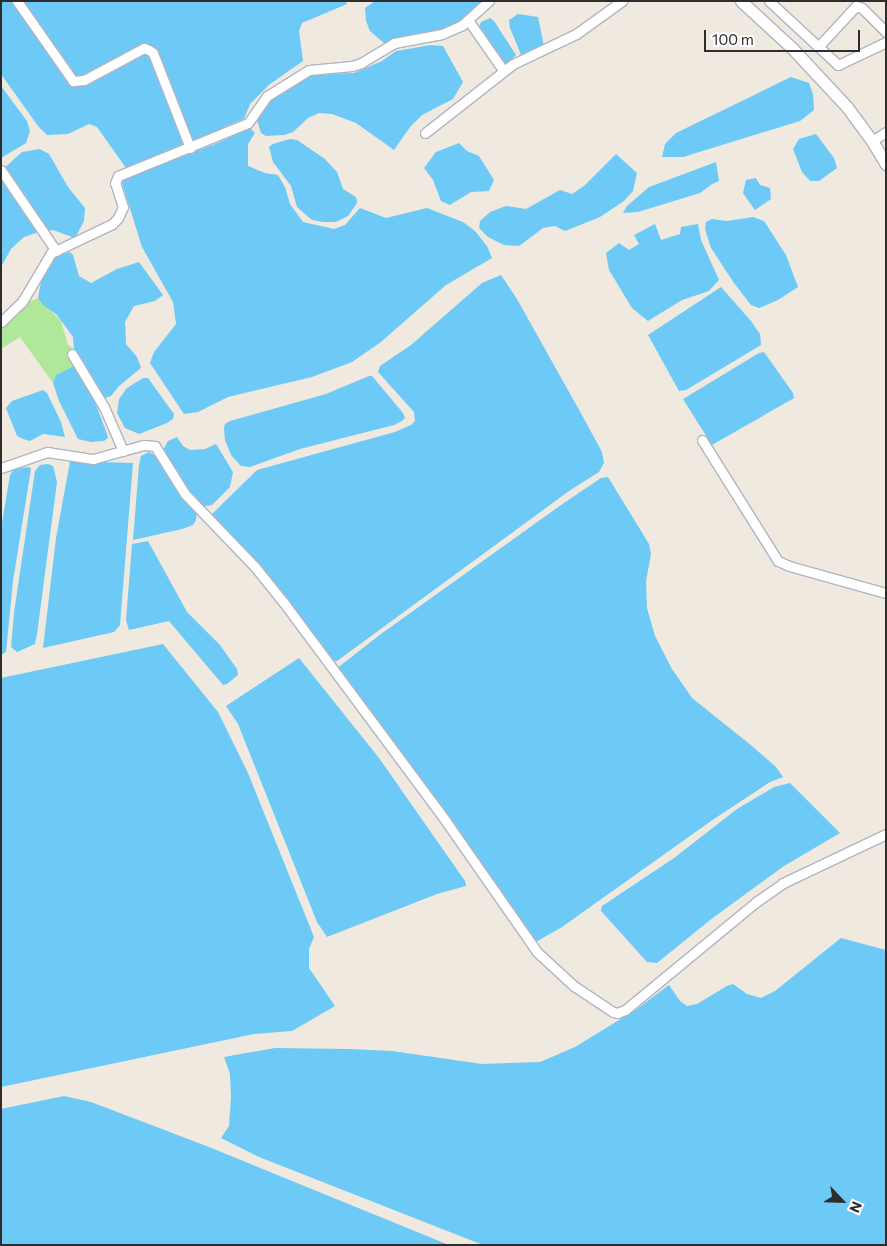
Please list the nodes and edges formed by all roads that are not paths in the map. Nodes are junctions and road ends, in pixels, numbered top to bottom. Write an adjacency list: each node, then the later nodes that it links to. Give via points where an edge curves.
1 (17, 1): 14 (street, via 73,81 84,80 144,48 153,53)
2 (489, 1): 6 (street)
3 (622, 1): 10 (street, via 576,34)
4 (768, 1): 9 (street)
5 (742, 2): 13 (street, via 792,48 847,107)
6 (468, 20): 10 (street); 14 (street, via 442,34 394,43 361,63 309,70 267,96 248,123)
7 (886, 32): 9 (street, via 856,6)
8 (885, 46): 9 (street, via 838,66)
9 (818, 47)
10 (503, 70): 12 (street)
11 (886, 132): 13 (street)
12 (425, 133)
13 (872, 141): 15 (street)
14 (190, 148): 17 (street, via 118,176 115,183 123,207 118,218)
15 (886, 164)
16 (1, 170): 17 (street)
17 (56, 251): 18 (street, via 45,260 22,302)
18 (1, 322)
19 (72, 354): 21 (street, via 101,401)
20 (702, 440): 23 (street, via 778,561)
21 (123, 451): 22 (street, via 85,459 47,452); 24 (street, via 150,444 155,446 185,494 255,567 284,603 445,820 537,952 574,986 613,1012 625,1010 783,883)
22 (1, 468)
23 (886, 593)
24 (886, 834)

